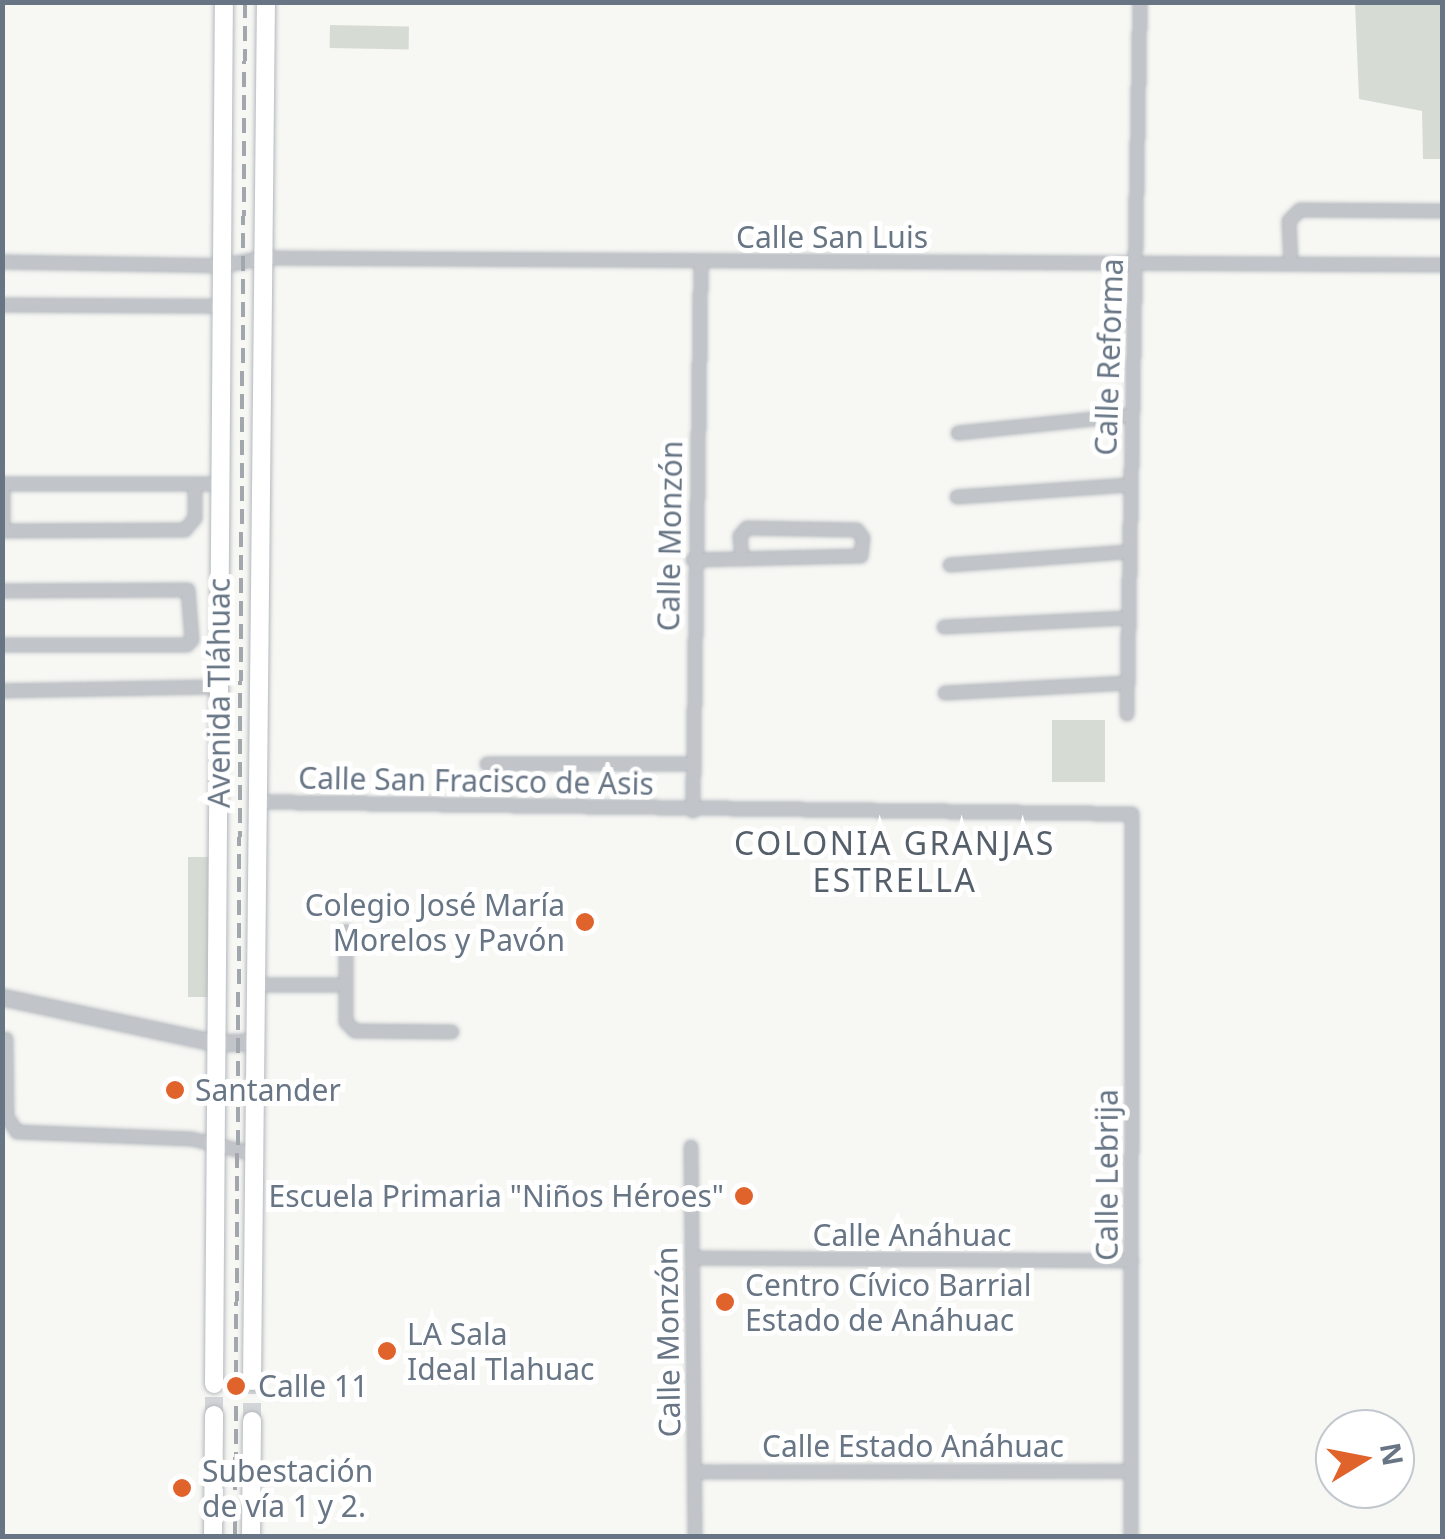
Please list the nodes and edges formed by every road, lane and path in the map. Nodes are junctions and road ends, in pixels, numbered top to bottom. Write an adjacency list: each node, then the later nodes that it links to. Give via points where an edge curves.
1 (224, 2): 11 (main road, Avenida Tláhuac)
2 (266, 2): 5 (main road, Avenida Tláhuac)
3 (1140, 2): 8 (street, Calle Reforma)
4 (1442, 211): 9 (street, via 1300,210 1289,221)
5 (263, 258): 7 (street, Calle San Luis); 11 (street, Calle San Luis); 37 (main road, Avenida Tláhuac)
6 (2, 262): 11 (street, Calle San Luis)
7 (700, 262): 8 (street, Calle San Luis); 24 (street, Calle Monzón)
8 (1138, 262): 9 (street, Calle San Luis); 14 (street, Calle Reforma)
9 (1291, 264): 10 (street, Calle San Luis)
10 (1442, 265)
11 (222, 266): 13 (main road, Avenida Tláhuac)
12 (2, 304): 13 (street)
13 (221, 306): 18 (main road, Avenida Tláhuac)
14 (1131, 414): 15 (street); 19 (street, Calle Reforma)
15 (958, 433)
16 (3, 484): 17 (street); 21 (street)
17 (195, 484): 18 (street); 21 (street, via 195,518 185,530)
18 (220, 484): 31 (main road, Avenida Tláhuac)
19 (1130, 486): 20 (street); 22 (street, Calle Reforma)
20 (957, 497)
21 (3, 531)
22 (1129, 552): 25 (street); 27 (street, Calle Reforma)
23 (742, 558): 23 (street, via 860,556 863,538 858,530 746,528); 24 (street)
24 (693, 560): 36 (street, Calle Monzón)
25 (950, 565)
26 (2, 591): 29 (street, via 188,590 192,640)
27 (1128, 618): 28 (street); 30 (street, Calle Reforma)
28 (944, 627)
29 (2, 646)
30 (1128, 682): 33 (street); 34 (street, Calle Reforma)
31 (219, 687): 32 (street); 47 (main road, Avenida Tláhuac)
32 (2, 691)
33 (945, 694)
34 (1128, 714)
35 (487, 764): 36 (street)
36 (693, 764): 38 (street, Calle Monzón)
37 (258, 802): 38 (street, Calle San Fracisco de Asis); 41 (main road, Avenida Tláhuac)
38 (693, 811): 39 (street, Calle San Fracisco de Asis)
39 (1132, 814): 53 (street, Calle Lebrija)
40 (346, 931): 42 (street)
41 (254, 984): 42 (street); 46 (main road, Avenida Tláhuac)
42 (345, 985): 44 (street, via 346,1022 355,1031)
43 (2, 997): 47 (street)
44 (452, 1032)
45 (6, 1038): 48 (street)
46 (252, 1042): 47 (street); 51 (main road, Avenida Tláhuac)
47 (217, 1043): 49 (main road, Avenida Tláhuac)
48 (4, 1079): 49 (street, via 7,1118 17,1132)
49 (215, 1145): 51 (street); 55 (main road, Avenida Tláhuac)
50 (691, 1146): 52 (street, Calle Monzón)
51 (254, 1154): 54 (main road, Avenida Tláhuac)
52 (692, 1258): 53 (street, Calle Anáhuac); 58 (street, Calle Monzón)
53 (1132, 1261): 59 (street, Calle Lebrija)
54 (252, 1382)
55 (214, 1384)
56 (214, 1415): 60 (main road)
57 (252, 1421): 61 (main road)
58 (695, 1472): 59 (street, Calle Estado Anáhuac); 62 (street, Calle Monzón)
59 (1131, 1472): 63 (street, Calle Lebrija)
60 (213, 1536)
61 (251, 1536)
62 (695, 1536)
63 (1130, 1536)

